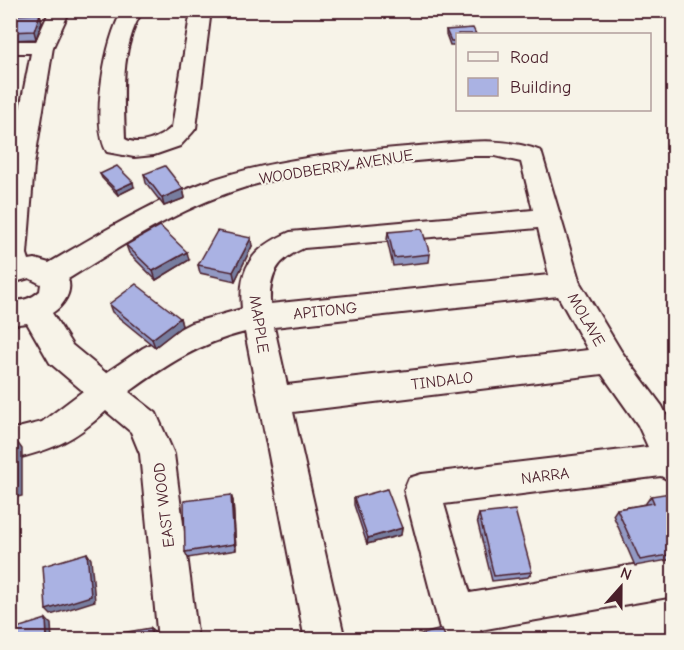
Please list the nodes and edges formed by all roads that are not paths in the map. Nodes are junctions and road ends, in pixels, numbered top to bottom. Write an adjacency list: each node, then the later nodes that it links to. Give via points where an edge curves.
1 (60, 10): 5 (street)
2 (132, 10): 3 (street, via 115,63 113,139 116,147 133,149 162,146 184,128)
3 (201, 10)
4 (10, 47): 5 (street)
5 (43, 47): 7 (street)
6 (532, 157): 8 (street, MOLAVE); 10 (street, WOODBERRY AVENUE, via 489,148 377,157 281,171 214,189 168,209)
7 (16, 165): 9 (street)
8 (548, 218): 11 (street, MOLAVE); 13 (street, MAPPLE, via 300,239 278,247 261,263 254,289)
9 (15, 273): 10 (street, via 44,270)
10 (52, 275): 12 (street, via 57,283 48,302)
11 (566, 284): 13 (street, APITONG); 14 (street, MOLAVE)
12 (23, 311): 15 (street, EAST WOOD, via 62,354)
13 (257, 318): 15 (street, APITONG, via 202,331 154,357); 16 (street, MAPPLE)
14 (610, 360): 16 (street, TINDALO); 18 (street, MOLAVE, via 650,416)
15 (107, 390): 17 (street, APITONG, via 50,435); 21 (street, EAST WOOD, via 144,423 157,454)
16 (275, 400): 22 (street, MAPPLE)
17 (10, 445)
18 (671, 464): 20 (street, NARRA, via 422,489)
19 (674, 577): 20 (street)
20 (460, 627)
21 (178, 639)
22 (325, 639)

